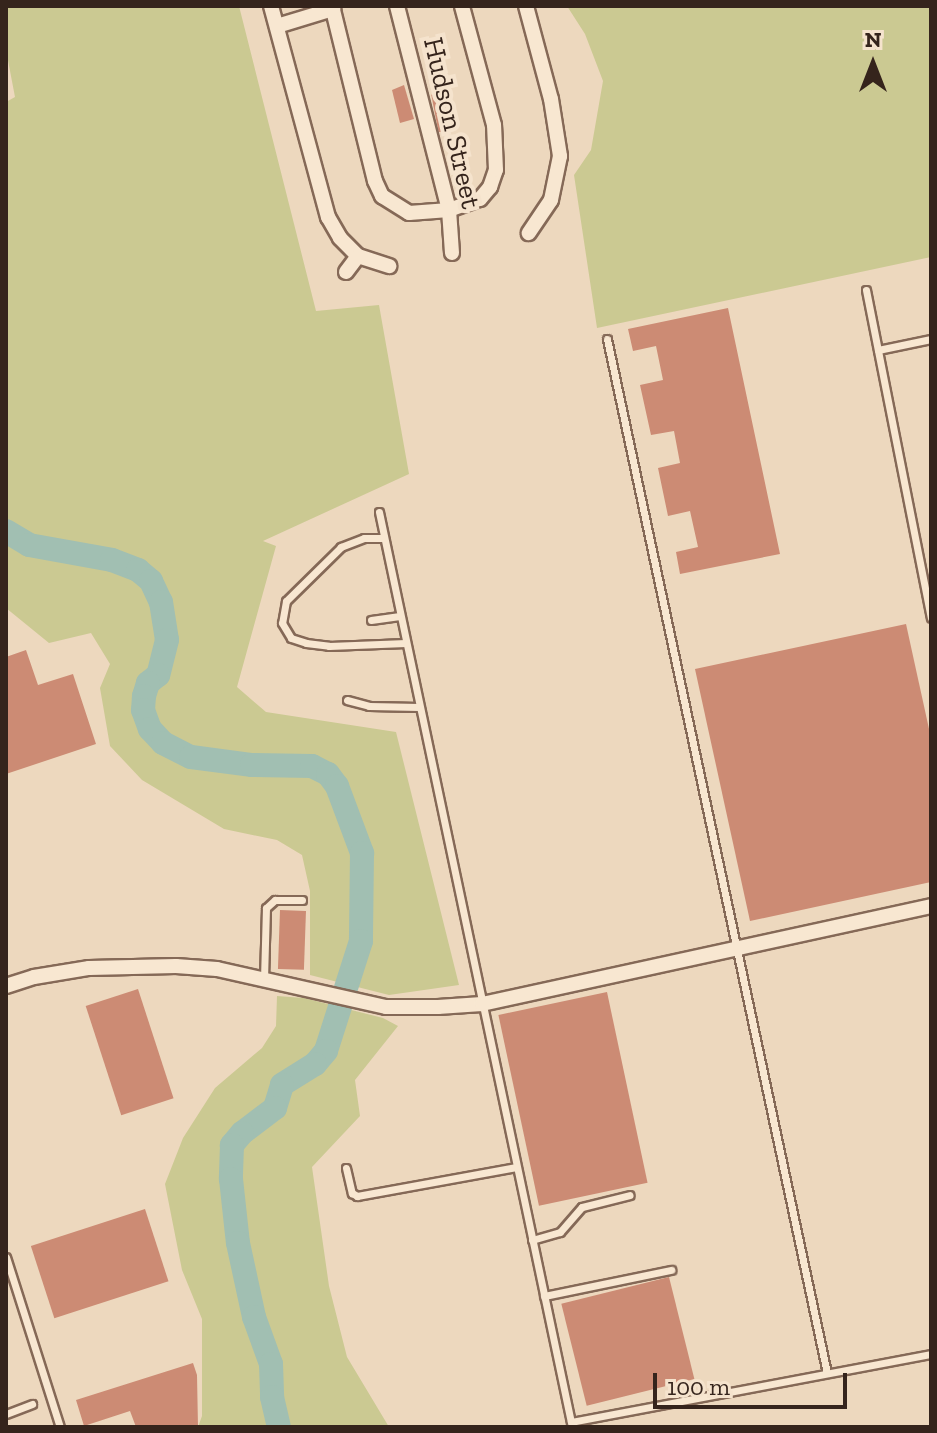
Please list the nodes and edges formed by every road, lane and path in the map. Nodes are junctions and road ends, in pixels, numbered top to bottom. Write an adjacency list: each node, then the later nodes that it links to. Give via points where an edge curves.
1 (271, 6): 6 (street)
2 (397, 6): 7 (street, Hudson Street)
3 (462, 6): 7 (street, via 498,157 490,187 480,199)
4 (526, 6): 8 (street, via 558,98 558,177 551,200)
5 (333, 8): 6 (street); 7 (street, via 382,196 409,213)
6 (277, 26): 10 (street, via 319,195 340,238)
7 (449, 210): 9 (street, Hudson Street)
8 (529, 233)
9 (452, 253)
10 (358, 256): 11 (street); 12 (street)
11 (389, 266)
12 (346, 272)
13 (866, 290): 16 (lane)
14 (607, 339): 27 (lane)
15 (931, 339): 16 (lane)
16 (878, 350): 20 (lane)
17 (379, 512): 18 (lane)
18 (384, 538): 19 (lane); 22 (lane, via 364,538 341,547 286,601 282,623 291,638 306,643)
19 (400, 616): 21 (lane); 22 (lane)
20 (931, 618)
21 (371, 620)
22 (406, 643): 24 (lane)
23 (347, 700): 24 (lane)
24 (419, 707): 30 (lane)
25 (302, 900): 28 (lane, via 275,900 266,908)
26 (931, 906): 27 (street)
27 (735, 947): 30 (street); 39 (lane)
28 (264, 981): 29 (street, via 217,969 133,964 61,972); 30 (street, via 386,1007)
29 (6, 986)
30 (482, 1004): 31 (lane)
31 (516, 1167): 32 (lane, via 357,1196); 34 (lane)
32 (346, 1168)
33 (630, 1195): 34 (lane, via 582,1207 560,1232)
34 (532, 1240): 37 (lane)
35 (6, 1257): 42 (lane)
36 (671, 1270): 37 (lane)
37 (544, 1296): 39 (lane, via 571,1422)
38 (931, 1354): 39 (lane)
39 (827, 1373)
40 (32, 1404): 41 (lane)
41 (6, 1414)
42 (60, 1427)

